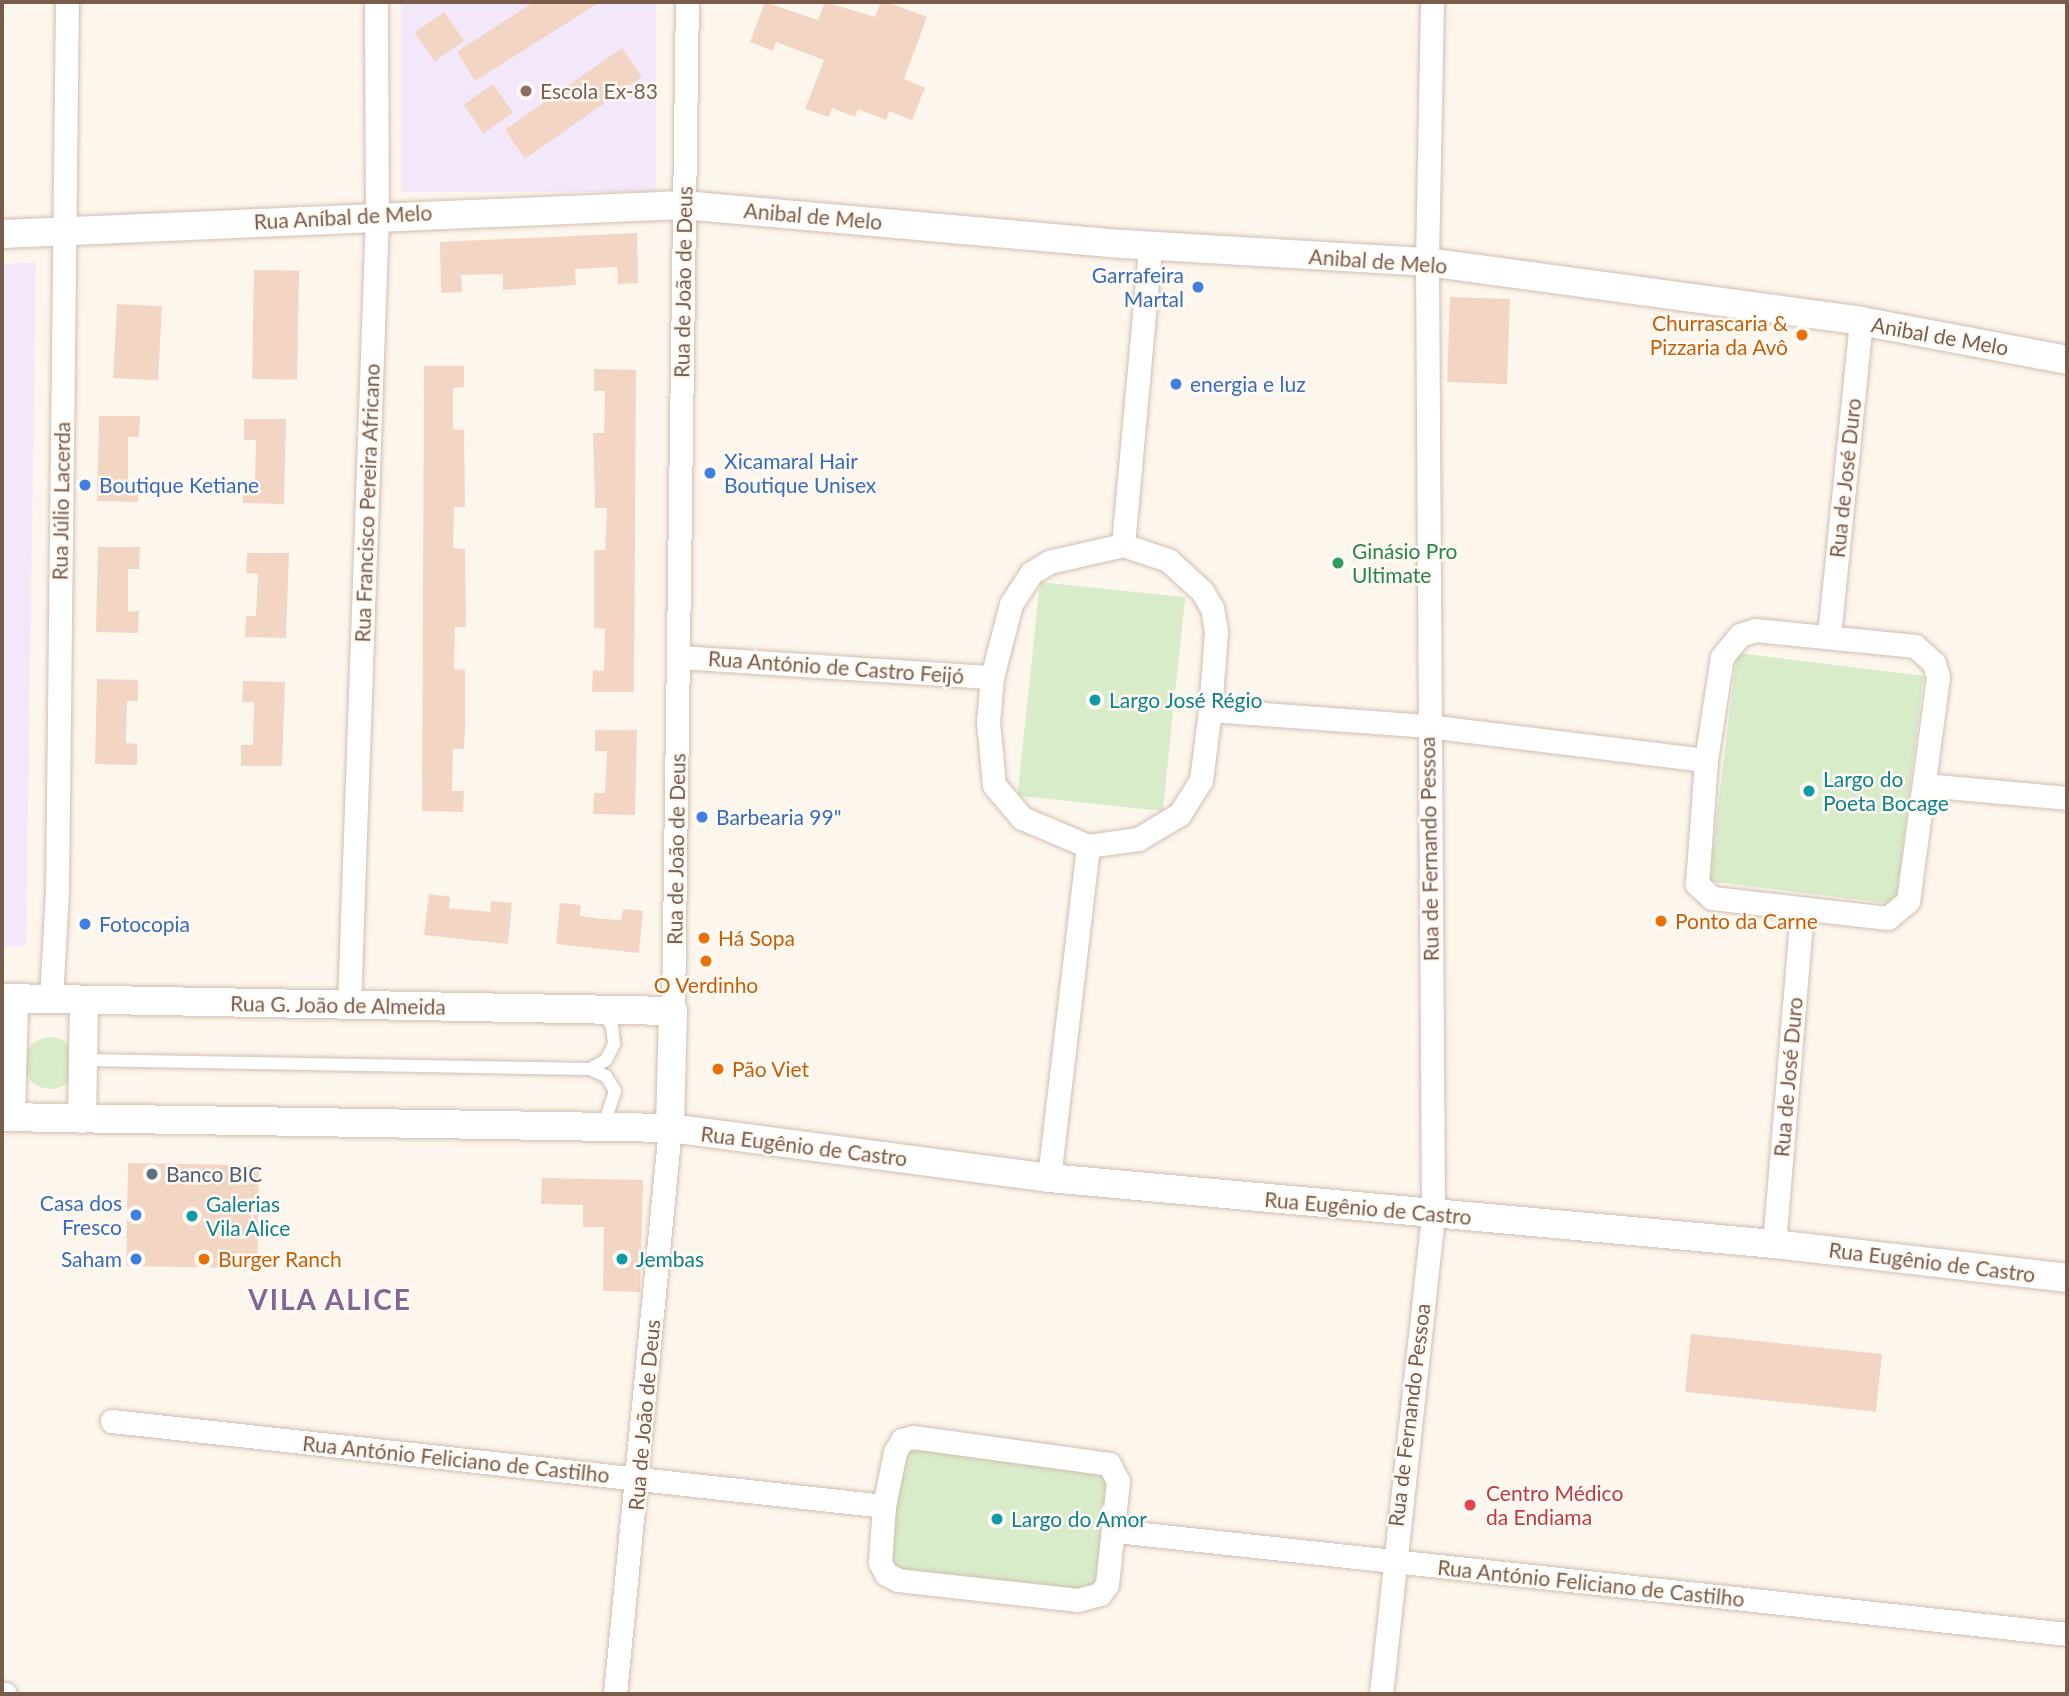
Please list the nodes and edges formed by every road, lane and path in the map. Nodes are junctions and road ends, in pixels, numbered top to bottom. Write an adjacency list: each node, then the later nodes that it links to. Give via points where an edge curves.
1 (67, 2): 7 (street, Rua Júlio Lacerda)
2 (376, 2): 6 (street, Rua Francisco Pereira Africano)
3 (687, 2): 5 (street, Rua de João de Deus)
4 (1432, 2): 10 (street, Rua de Fernando Pessoa)
5 (684, 205): 6 (street, Rua Aníbal de Melo); 9 (street, Anibal de Melo); 15 (street, Rua de João de Deus)
6 (377, 215): 7 (street, Rua Aníbal de Melo); 27 (street, Rua Francisco Pereira Africano)
7 (64, 231): 8 (street, Rua Aníbal de Melo); 25 (street, Rua Júlio Lacerda, via 57,892)
8 (2, 234)
9 (1150, 246): 10 (street, Anibal de Melo); 13 (street)
10 (1427, 262): 11 (street, Anibal de Melo); 18 (street, Rua de Fernando Pessoa)
11 (1861, 321): 12 (street, Anibal de Melo); 14 (street, Rua de José Duro)
12 (2067, 360)
13 (1123, 545): 16 (street, via 1049,562 1031,573 1011,604); 17 (street, via 1168,560 1202,591 1212,608 1216,631)
14 (1829, 636): 19 (street, via 1755,630 1729,645 1722,656); 20 (street, via 1915,646 1934,663 1938,677)
15 (679, 657): 16 (street, Rua António de Castro Feijó); 29 (street, Rua de João de Deus)
16 (992, 677): 22 (street, via 988,722 994,785 1022,818)
17 (1210, 710): 18 (street); 22 (street, via 1201,780 1180,814 1139,839)
18 (1428, 726): 19 (street); 38 (street, Rua de Fernando Pessoa)
19 (1706, 760): 23 (street, via 1697,884 1712,898)
20 (1925, 785): 21 (street); 23 (street, via 1908,901 1901,910 1873,919)
21 (2067, 798)
22 (1088, 846): 37 (street)
23 (1802, 911): 39 (street, Rua de José Duro)
24 (8, 999): 25 (street, Rua G. João de Almeida); 31 (street)
25 (51, 999): 26 (street, Rua G. João de Almeida)
26 (84, 1000): 27 (street, Rua G. João de Almeida); 30 (street)
27 (349, 1005): 28 (street, Rua G. João de Almeida)
28 (591, 1010): 29 (street, Rua G. João de Almeida); 32 (lane, via 608,1018 614,1036 611,1053)
29 (673, 1011): 36 (street, Rua de João de Deus)
30 (82, 1060): 32 (lane); 34 (street)
31 (7, 1061): 33 (street)
32 (590, 1069): 35 (lane, via 606,1076 615,1091)
33 (6, 1117): 34 (street)
34 (82, 1118): 35 (street)
35 (603, 1127): 36 (street)
36 (670, 1128): 37 (street, Rua Eugênio de Castro); 42 (street, Rua de João de Deus)
37 (1049, 1178): 38 (street, Rua Eugênio de Castro)
38 (1433, 1214): 39 (street, Rua Eugênio de Castro); 45 (street, Rua de Fernando Pessoa)
39 (1774, 1244): 40 (street, Rua Eugênio de Castro)
40 (2067, 1278)
41 (112, 1421): 42 (street, Rua António Feliciano de Castilho)
42 (639, 1479): 43 (street, Rua António Feliciano de Castilho); 47 (street, Rua de João de Deus)
43 (884, 1506): 44 (street, via 902,1440 924,1437 1109,1464 1118,1480); 44 (street, via 880,1562 898,1580 1077,1600 1100,1594 1107,1584)
44 (1115, 1531): 45 (street, Rua António Feliciano de Castilho)
45 (1393, 1561): 46 (street, Rua António Feliciano de Castilho); 48 (street, Rua de Fernando Pessoa)
46 (2067, 1634)
47 (615, 1694)
48 (1381, 1694)

